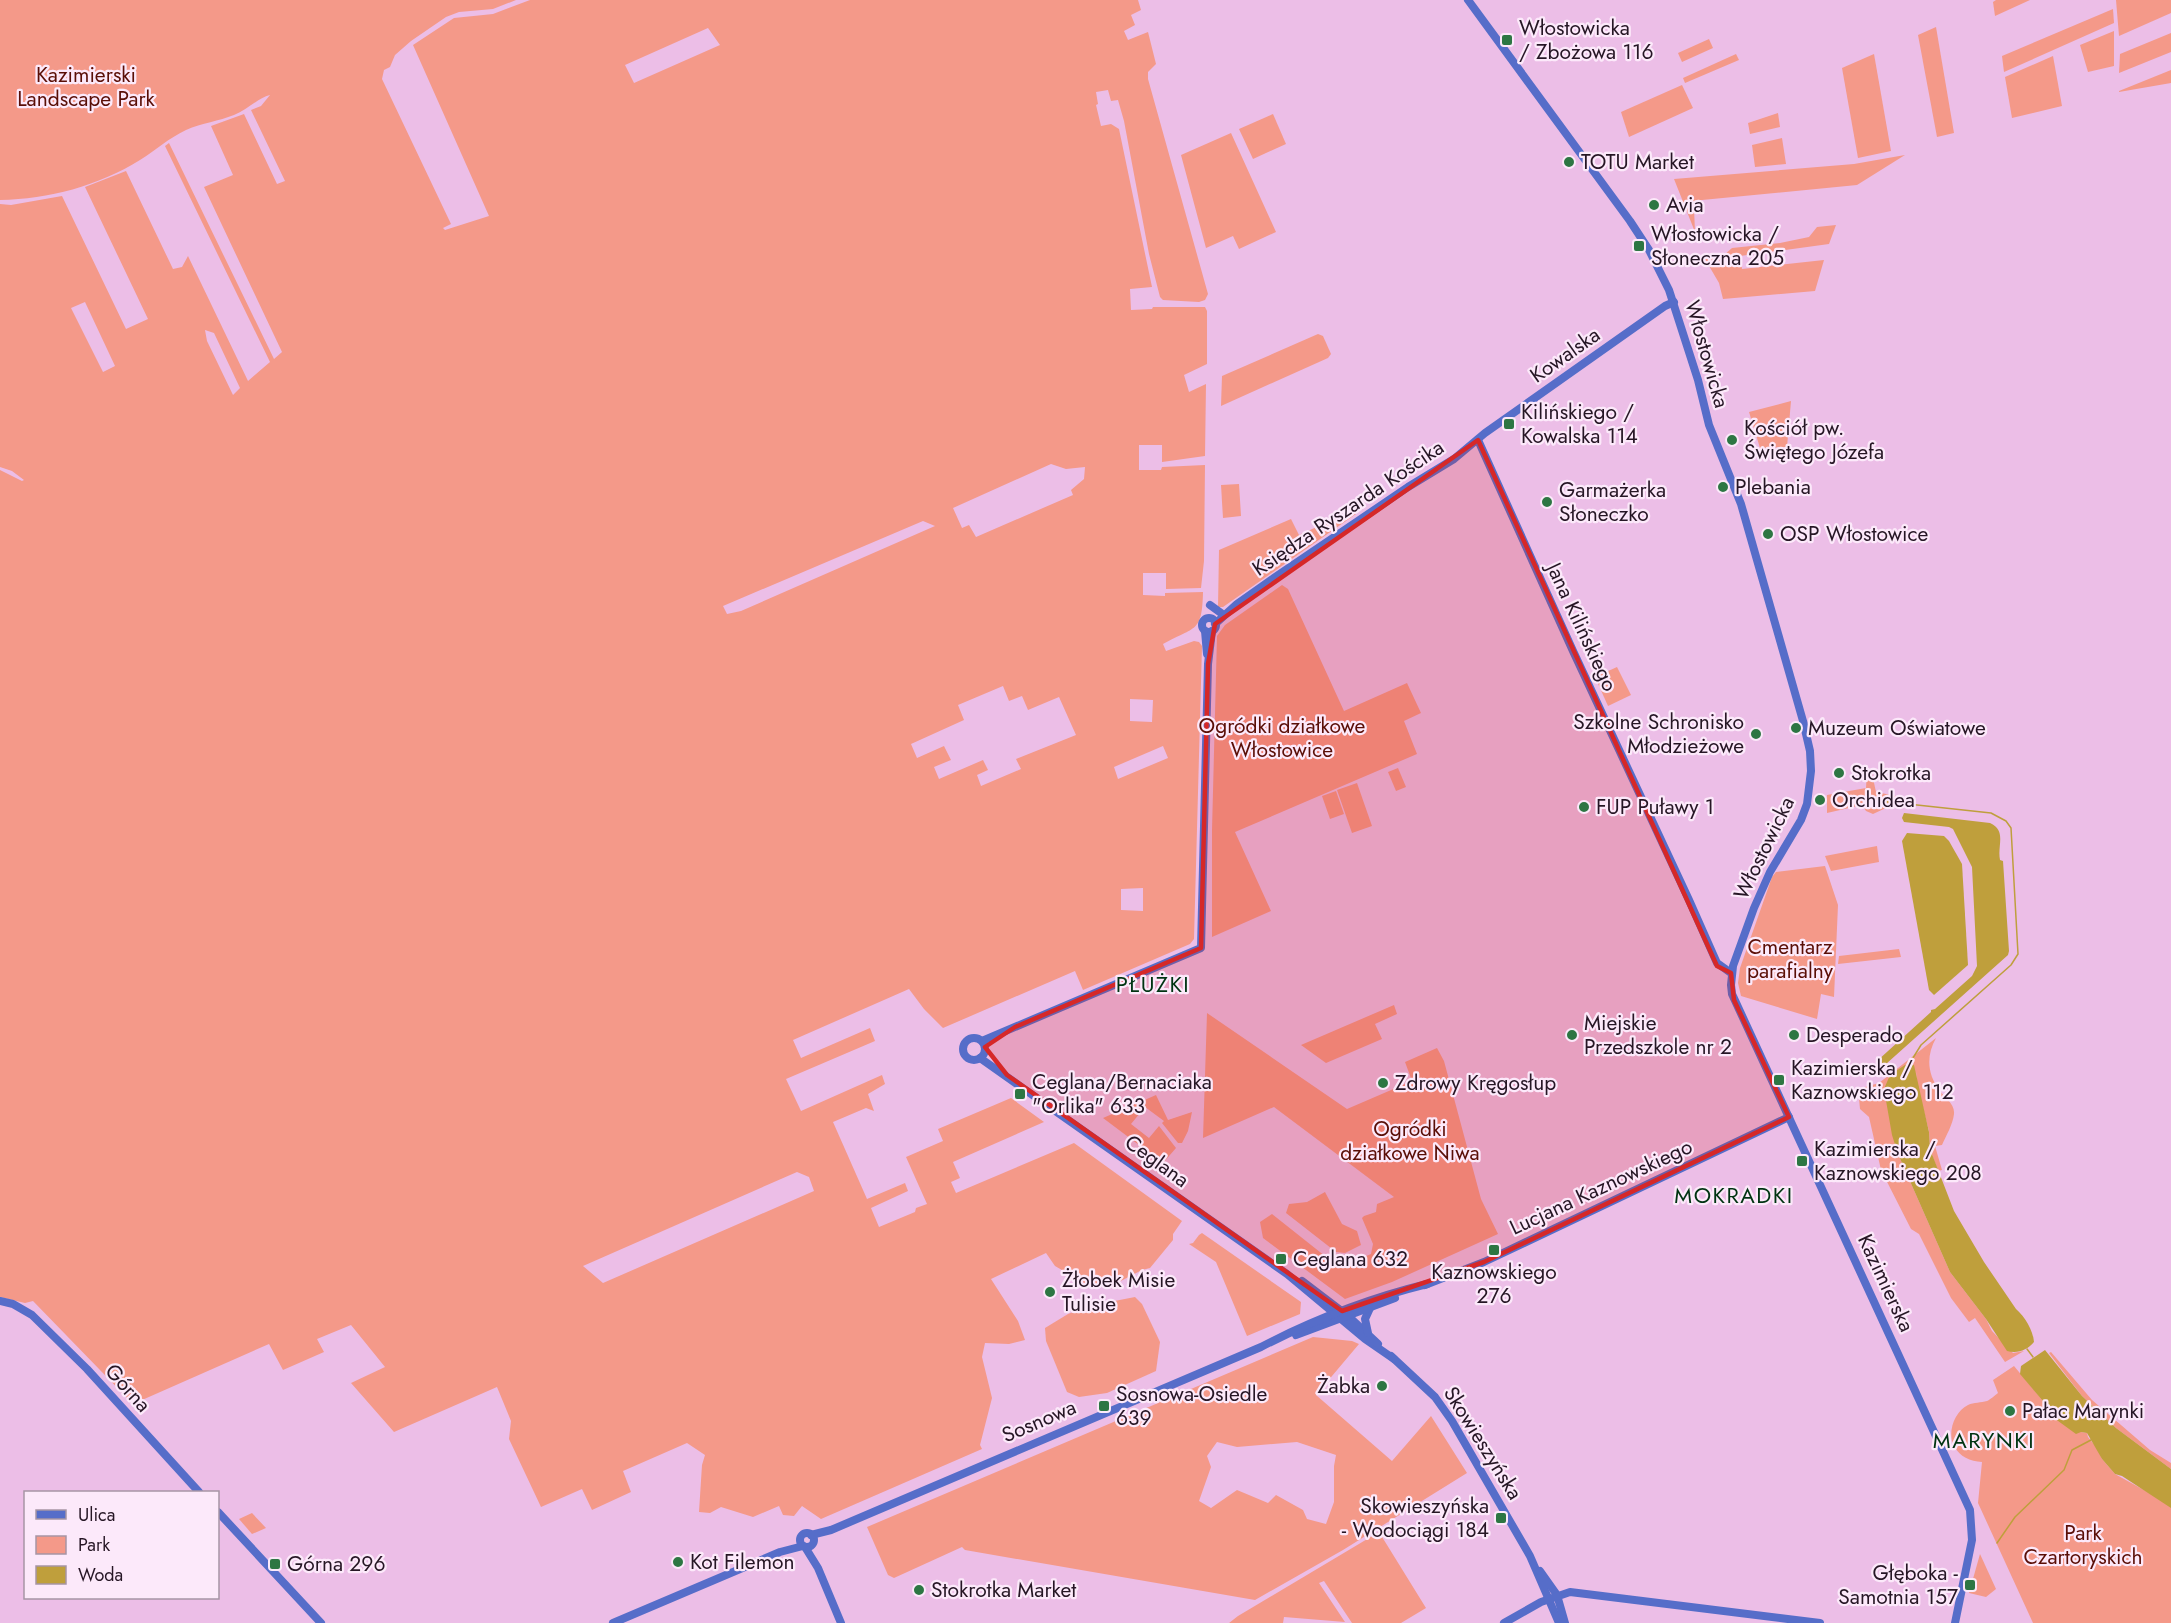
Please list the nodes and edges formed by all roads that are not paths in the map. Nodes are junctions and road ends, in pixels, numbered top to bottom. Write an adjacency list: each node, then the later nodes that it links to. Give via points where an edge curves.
1 (1468, 0): 2 (street, Włostowicka, via 1630,221)
2 (1674, 302): 3 (street, Kowalska); 11 (street, Włostowicka, via 1706,417 1741,504 1803,721 1810,761 1810,788 1804,813 1770,872)
3 (1478, 440): 4 (street, Księdza Ryszarda Kościka); 11 (street, Jana Kilińskiego, via 1716,958)
4 (1237, 604): 6 (street, Księdza Ryszarda Kościka); 7 (street, Księdza Ryszarda Kościka)
5 (1210, 605): 6 (street)
6 (1221, 613): 7 (street, Księdza Ryszarda Kościka)
7 (1211, 626): 9 (street); 10 (street)
8 (1195, 636): 9 (street)
9 (1205, 641): 10 (street)
10 (1208, 664): 13 (street, Ceglana, via 1201,948 1015,1027 983,1049 1007,1075)
11 (1732, 969): 12 (street, Kazimierska, via 1734,1000)
12 (1789, 1118): 14 (street, Lucjana Kaznowskiego, via 1484,1262); 34 (street, Kazimierska, via 1970,1510 1972,1540)
13 (1287, 1274): 16 (street, Ceglana); 18 (street, Ceglana, via 1305,1283)
14 (1427, 1284): 17 (street, Lucjana Kaznowskiego); 18 (street, Lucjana Kaznowskiego)
15 (0, 1301): 23 (street, Górna, via 26,1311 87,1369)
16 (1320, 1302): 18 (street, Ceglana); 19 (street, via 1323,1312)
17 (1370, 1308): 18 (street, Lucjana Kaznowskiego); 20 (street, via 1365,1319)
18 (1342, 1315): 19 (street, Sosnowa); 20 (street, Skowieszyńska); 21 (street, Sosnowa); 22 (street, Skowieszyńska, via 1365,1339)
19 (1319, 1320): 21 (street, Sosnowa)
20 (1369, 1335): 22 (street, Skowieszyńska)
21 (1261, 1347): 25 (street, Sosnowa)
22 (1394, 1359): 26 (street, Skowieszyńska, via 1435,1397 1452,1421)
23 (198, 1491)
24 (219, 1513): 27 (street)
25 (807, 1542): 28 (street, Sosnowa); 29 (street)
26 (1554, 1599): 30 (street); 31 (street); 32 (street); 33 (street, via 1588,1595)
27 (321, 1623)
28 (613, 1623)
29 (842, 1623)
30 (1504, 1623)
31 (1559, 1623)
32 (1565, 1623)
33 (1820, 1623)
34 (1955, 1623)

